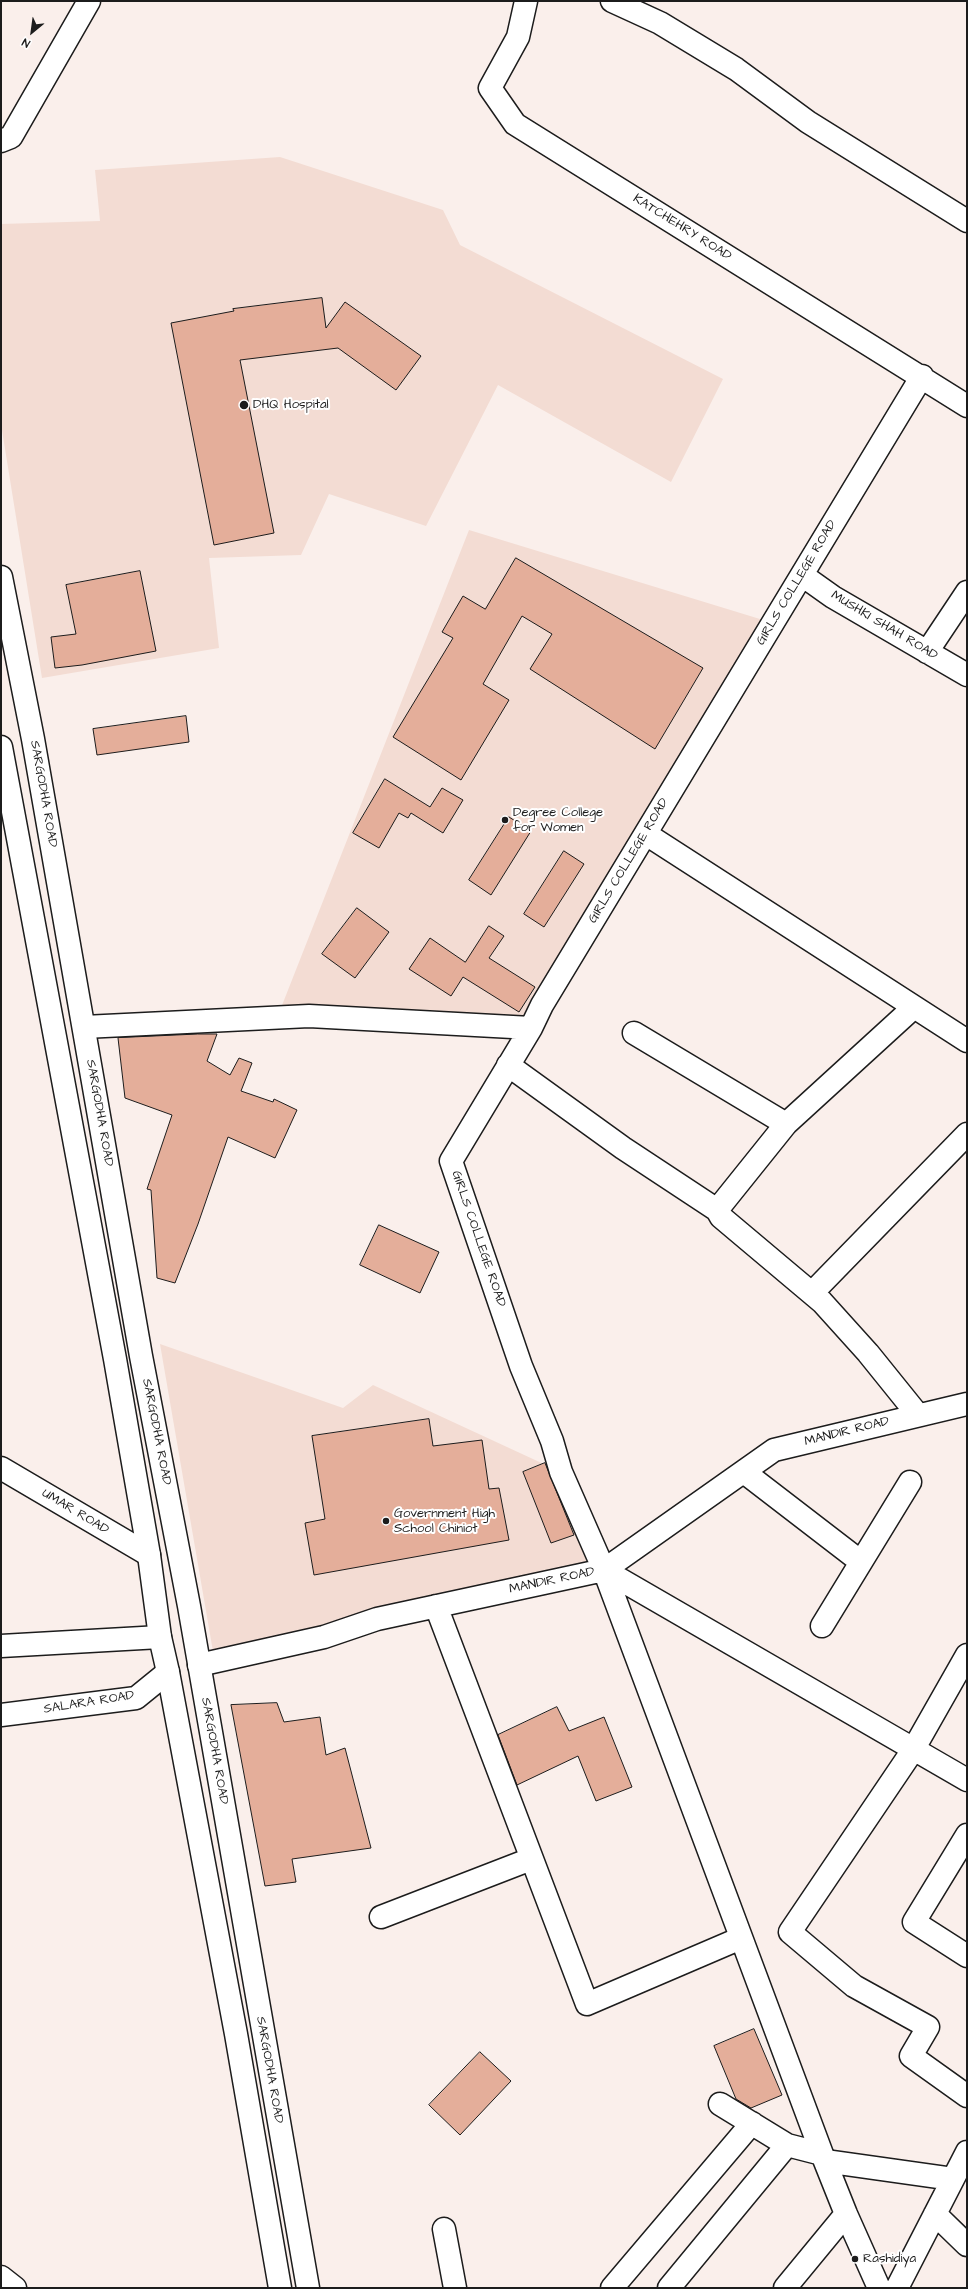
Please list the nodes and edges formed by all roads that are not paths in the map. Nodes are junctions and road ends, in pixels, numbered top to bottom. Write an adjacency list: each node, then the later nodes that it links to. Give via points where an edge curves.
1 (89, 1): 4 (main road, via 11,137)
2 (526, 1): 6 (main road, KATCHEHRY ROAD, via 518,37 490,88 515,124)
3 (612, 1): 5 (main road, via 660,23 711,54 808,122)
4 (1, 141)
5 (967, 221)
6 (922, 376): 7 (main road, KATCHEHRY ROAD); 8 (main road, GIRLS COLLEGE ROAD)
7 (967, 406)
8 (802, 575): 11 (main road, MUSHKI SHAH ROAD, via 832,597); 15 (main road, GIRLS COLLEGE ROAD)
9 (1, 577): 13 (main road, SARGODHA ROAD)
10 (967, 592): 11 (main road)
11 (927, 652): 12 (main road, MUSHKI SHAH ROAD)
12 (967, 675)
13 (33, 739): 14 (main road); 17 (main road, SARGODHA ROAD)
14 (1, 746): 25 (main road, SARGODHA ROAD)
15 (646, 834): 16 (main road); 18 (main road, GIRLS COLLEGE ROAD)
16 (913, 1008): 20 (main road); 22 (main road)
17 (84, 1027): 18 (main road, via 309,1016); 24 (main road, SARGODHA ROAD)
18 (531, 1028): 21 (main road, GIRLS COLLEGE ROAD)
19 (634, 1033): 22 (main road)
20 (967, 1041)
21 (508, 1065): 26 (main road, via 623,1148); 37 (main road, GIRLS COLLEGE ROAD, via 451,1161 521,1366 552,1441 561,1472)
22 (786, 1124): 26 (main road)
23 (967, 1134): 27 (main road)
24 (107, 1155): 25 (main road); 28 (main road, SARGODHA ROAD)
25 (78, 1159): 29 (main road, SARGODHA ROAD)
26 (717, 1210): 27 (main road, via 721,1217)
27 (812, 1293): 31 (main road, via 868,1353)
28 (141, 1356): 29 (main road); 43 (main road, SARGODHA ROAD)
29 (115, 1359): 35 (main road, SARGODHA ROAD)
30 (967, 1404): 31 (main road, MANDIR ROAD)
31 (918, 1415): 33 (main road, MANDIR ROAD, via 774,1450)
32 (1, 1468): 35 (main road, UMAR ROAD)
33 (744, 1472): 36 (main road); 37 (main road, MANDIR ROAD)
34 (910, 1482): 36 (main road)
35 (149, 1555): 40 (main road, SARGODHA ROAD)
36 (861, 1562): 39 (main road)
37 (604, 1570): 38 (main road, MANDIR ROAD); 46 (main road); 51 (main road, GIRLS COLLEGE ROAD)
38 (436, 1606): 43 (main road, MANDIR ROAD, via 377,1619 324,1636); 49 (main road)
39 (822, 1626)
40 (160, 1636): 41 (main road); 44 (main road, SARGODHA ROAD)
41 (1, 1646)
42 (967, 1655): 46 (main road)
43 (199, 1665): 53 (main road, SARGODHA ROAD)
44 (168, 1672): 45 (main road, SALARA ROAD, via 136,1698); 54 (main road, SARGODHA ROAD)
45 (1, 1715)
46 (913, 1750): 47 (main road); 55 (main road, via 790,1932 854,1986 928,2027 911,2056)
47 (967, 1780)
48 (967, 1835): 52 (main road, via 914,1922)
49 (531, 1859): 50 (main road); 51 (main road, via 587,2004)
50 (381, 1917)
51 (741, 1938): 60 (main road, GIRLS COLLEGE ROAD)
52 (967, 1956)
53 (261, 2027): 54 (main road); 69 (main road, SARGODHA ROAD)
54 (236, 2034): 68 (main road, SARGODHA ROAD)
55 (967, 2096)
56 (720, 2104): 57 (main road)
57 (752, 2123): 58 (main road); 71 (main road)
58 (787, 2144): 60 (main road); 72 (main road)
59 (967, 2152): 61 (main road)
60 (824, 2158): 61 (main road); 62 (main road, GIRLS COLLEGE ROAD)
61 (953, 2179): 63 (main road)
62 (846, 2214): 73 (main road); 74 (main road, GIRLS COLLEGE ROAD)
63 (935, 2214): 65 (main road); 75 (main road)
64 (444, 2229): 70 (main road)
65 (967, 2245)
66 (1, 2277): 67 (main road)
67 (15, 2288)
68 (280, 2288)
69 (308, 2288)
70 (455, 2288)
71 (612, 2288)
72 (669, 2288)
73 (785, 2288)
74 (878, 2288)
75 (897, 2288)

